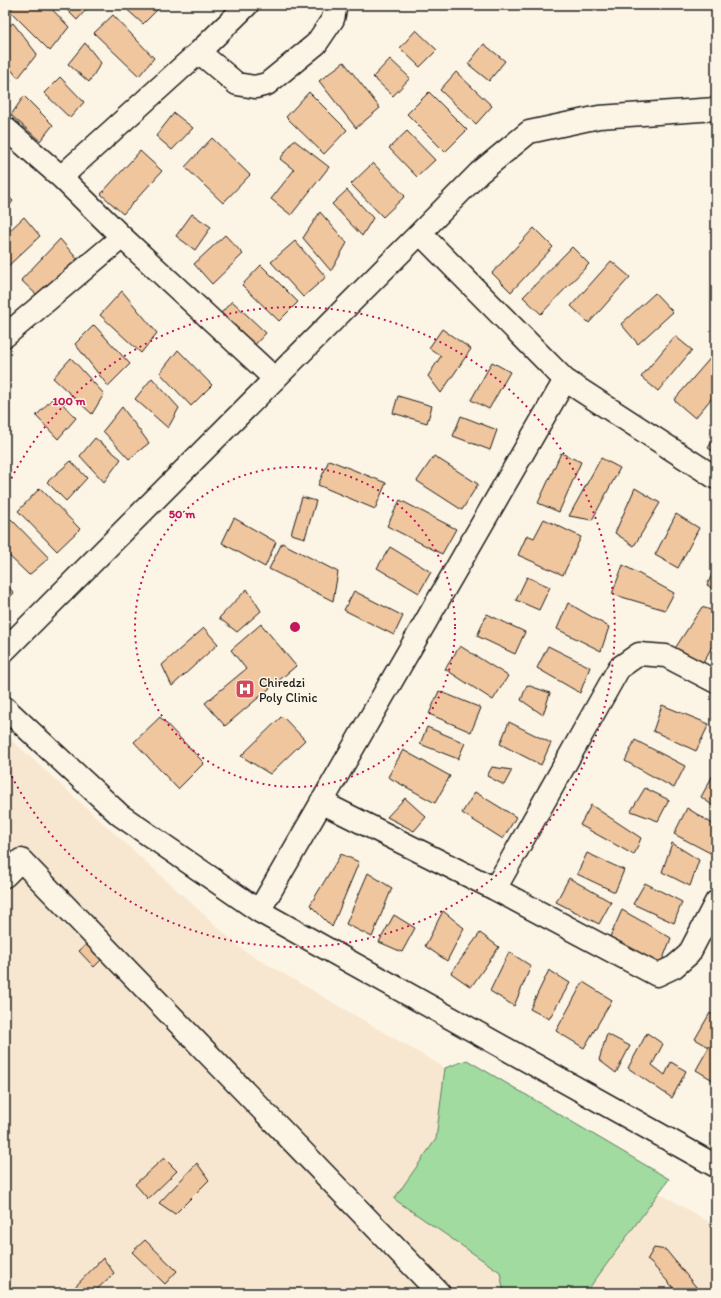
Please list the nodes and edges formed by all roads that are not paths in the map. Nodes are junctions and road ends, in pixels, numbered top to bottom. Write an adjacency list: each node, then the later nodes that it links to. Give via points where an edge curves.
1 (247, 5): 3 (street)
2 (336, 5): 3 (street, via 333,19 316,44 267,84 255,87 237,84)
3 (199, 52): 6 (street)
4 (716, 110): 7 (street, via 599,117 529,132 479,173)
5 (5, 128): 6 (street)
6 (61, 177): 8 (street)
7 (420, 233): 10 (street); 11 (street)
8 (122, 237): 9 (street); 10 (street)
9 (5, 336)
10 (275, 379): 13 (street)
11 (565, 380): 12 (street); 16 (street)
12 (716, 478)
13 (5, 650)
14 (716, 682): 18 (street, via 666,656 640,654 619,668)
15 (5, 708): 20 (street, via 120,815)
16 (321, 802): 18 (street); 20 (street)
17 (5, 876): 22 (street, via 21,860)
18 (495, 889): 19 (street, via 657,975 674,967 690,954)
19 (716, 902)
20 (259, 911): 21 (street)
21 (716, 1166)
22 (439, 1293)

